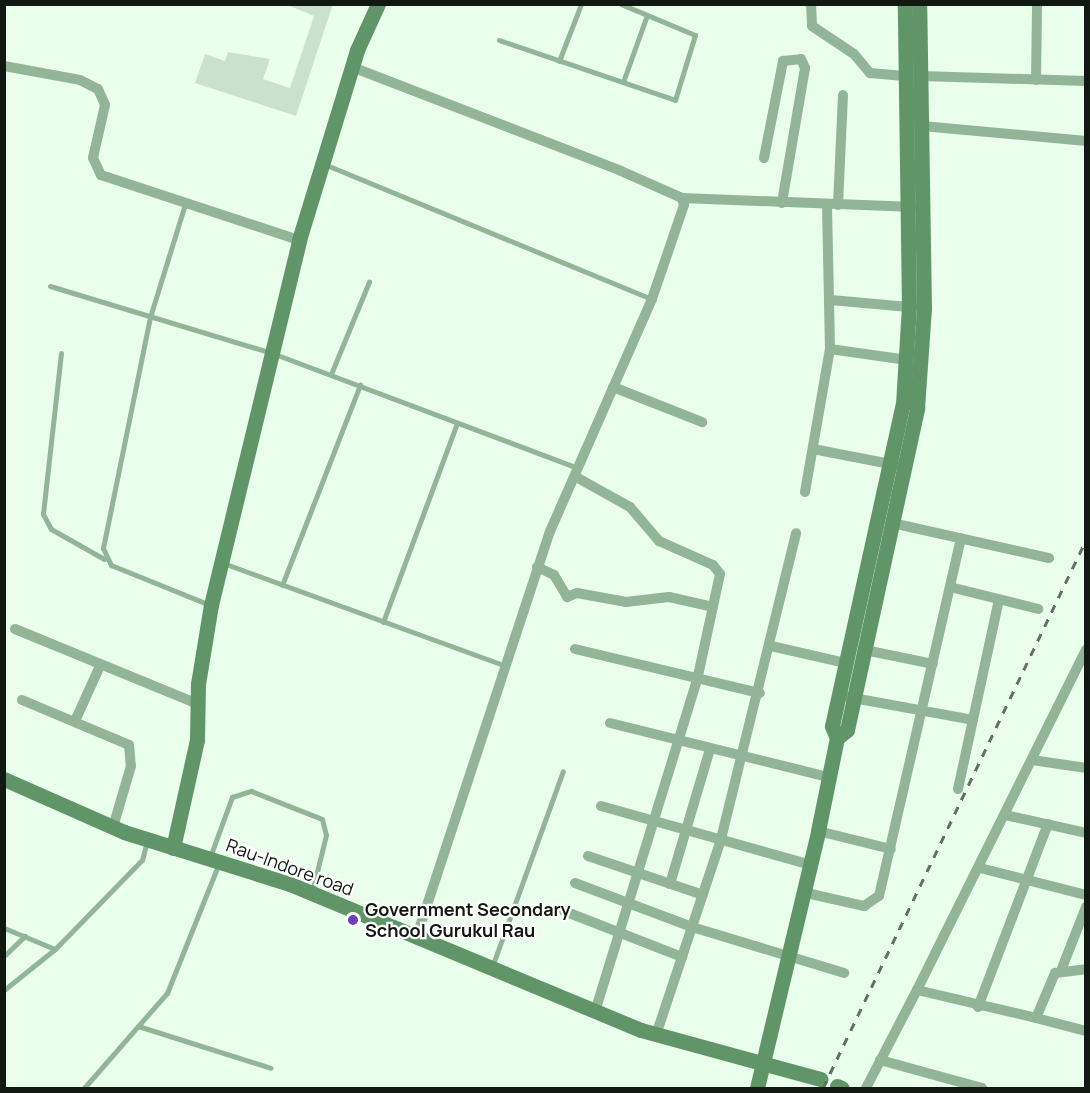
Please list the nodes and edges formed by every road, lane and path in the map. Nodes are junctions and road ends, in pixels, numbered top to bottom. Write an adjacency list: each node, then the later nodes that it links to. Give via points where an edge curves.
1 (378, 4): 12 (street)
2 (581, 4): 10 (lane)
3 (621, 4): 8 (lane)
4 (811, 4): 13 (street, via 812,26 870,73)
5 (905, 4): 13 (street)
6 (920, 4): 13 (street)
7 (1037, 4): 14 (street)
8 (647, 15): 16 (lane); 16 (lane, via 695,35 678,96 671,99)
9 (499, 40): 10 (lane)
10 (559, 61): 16 (lane)
11 (4, 66): 24 (street, via 80,80 98,89 105,105 94,167)
12 (352, 67): 21 (street); 22 (street)
13 (914, 76): 14 (street); 18 (street); 26 (street)
14 (1036, 80): 15 (street)
15 (1086, 81)
16 (623, 82)
17 (843, 95): 25 (street)
18 (922, 126): 19 (street); 26 (street)
19 (1086, 141)
20 (764, 158): 23 (street, via 783,62 801,59 805,68)
21 (322, 163): 27 (street); 30 (lane)
22 (682, 198): 23 (street); 30 (street, via 683,212)
23 (782, 203): 25 (street)
24 (185, 204): 27 (street); 33 (lane)
25 (832, 205): 26 (street); 31 (street)
26 (916, 207): 32 (street); 45 (street, via 921,362)
27 (299, 240): 36 (street)
28 (369, 282): 38 (lane)
29 (50, 286): 33 (lane)
30 (652, 299): 40 (street)
31 (831, 300): 32 (street); 34 (street)
32 (909, 307): 37 (street)
33 (150, 317): 36 (lane); 52 (lane)
34 (830, 349): 37 (street); 43 (street)
35 (61, 353): 52 (lane, via 43,514 51,529)
36 (272, 353): 38 (lane); 53 (street)
37 (907, 360): 44 (street)
38 (332, 374): 39 (lane)
39 (360, 385): 42 (lane); 55 (lane)
40 (613, 387): 41 (street); 46 (street)
41 (702, 422)
42 (457, 423): 46 (lane); 61 (lane)
43 (813, 449): 44 (street); 47 (street)
44 (891, 464): 45 (street); 67 (street)
45 (907, 467): 48 (street)
46 (577, 473): 54 (street); 59 (street, via 630,507 659,541 718,569)
47 (806, 492)
48 (892, 524): 50 (street); 65 (street)
49 (796, 533): 63 (street)
50 (961, 538): 51 (street); 56 (street)
51 (1049, 558)
52 (104, 559): 58 (lane)
53 (221, 562): 55 (lane); 58 (street)
54 (537, 567): 59 (street, via 554,575 567,597 581,593 626,602 669,597); 69 (street)
55 (282, 585): 61 (lane)
56 (950, 587): 57 (street); 68 (street)
57 (999, 599): 60 (street); 77 (street)
58 (211, 605): 75 (street)
59 (713, 608): 71 (street)
60 (1038, 609)
61 (383, 622): 69 (lane)
62 (15, 629): 70 (street)
63 (771, 646): 67 (street); 72 (street)
64 (575, 649): 71 (street)
65 (865, 650): 68 (street); 73 (street)
66 (1086, 650): 83 (street)
67 (846, 663): 73 (street)
68 (933, 664): 76 (street)
69 (504, 665): 120 (street)
70 (100, 666): 75 (street); 78 (street)
71 (697, 680): 72 (street); 80 (street)
72 (760, 693): 82 (street)
73 (846, 697): 76 (street); 86 (street, via 847,730 837,738)
74 (22, 700): 78 (street)
75 (200, 705): 99 (street)
76 (923, 711): 77 (street); 100 (street)
77 (973, 720): 88 (street)
78 (75, 721): 93 (street, via 119,738 133,754)
79 (610, 723): 80 (street)
80 (678, 741): 81 (street); 91 (street)
81 (710, 749): 82 (street); 95 (street)
82 (744, 758): 86 (street); 98 (street)
83 (1032, 760): 84 (street); 90 (street)
84 (1086, 768)
85 (563, 771): 125 (lane)
86 (829, 777): 94 (street)
87 (4, 779): 93 (street, Rau-Indore road)
88 (958, 789)
89 (601, 806): 91 (street)
90 (1005, 815): 92 (street); 104 (street)
91 (654, 824): 95 (street); 105 (street)
92 (1048, 824): 96 (street); 106 (street)
93 (113, 828): 97 (street, Rau-Indore road)
94 (818, 831): 100 (street); 103 (street)
95 (686, 833): 98 (street); 108 (street)
96 (1086, 833)
97 (147, 840): 99 (street, Rau-Indore road); 121 (lane, via 142,860)
98 (720, 843): 103 (street); 111 (street)
99 (173, 848): 102 (street, Rau-Indore road)
100 (891, 849): 109 (street, via 872,905)
101 (588, 856): 105 (street)
102 (215, 860): 110 (street, Rau-Indore road); 110 (lane, via 232,797 251,791 325,825); 134 (lane, via 174,979)
103 (808, 864): 109 (street)
104 (980, 868): 106 (street); 130 (street)
105 (639, 873): 108 (street); 113 (street)
106 (1027, 882): 112 (street); 131 (street)
107 (575, 884): 113 (street)
108 (670, 884): 111 (street)
109 (802, 892): 123 (street)
110 (311, 893): 120 (street, Rau-Indore road)
111 (703, 895): 116 (street)
112 (1086, 895)
113 (629, 904): 116 (street); 118 (street)
114 (1086, 907): 126 (street)
115 (564, 911): 118 (street)
116 (692, 927): 123 (street); 124 (street)
117 (4, 928): 119 (lane)
118 (621, 933): 124 (street); 132 (street)
119 (25, 936): 121 (lane); 122 (lane)
120 (417, 936): 125 (street, Rau-Indore road)
121 (55, 949): 129 (lane)
122 (4, 956)
123 (789, 956): 128 (street); 139 (street)
124 (682, 957): 136 (street)
125 (491, 968): 132 (street, Rau-Indore road)
126 (1062, 968): 127 (street); 133 (street)
127 (1086, 969)
128 (844, 973)
129 (4, 990)
130 (917, 990): 131 (street); 137 (street)
131 (978, 1007): 133 (street)
132 (595, 1011): 136 (street, Rau-Indore road)
133 (1036, 1018): 135 (street)
134 (138, 1026): 138 (lane); 141 (lane)
135 (1086, 1031)
136 (656, 1035): 139 (street, Rau-Indore road)
137 (880, 1060): 143 (street); 144 (street)
138 (271, 1068)
139 (765, 1068): 140 (street, Rau-Indore road); 142 (street)
140 (820, 1079)
141 (84, 1089)
142 (757, 1089)
143 (866, 1089)
144 (982, 1089)

